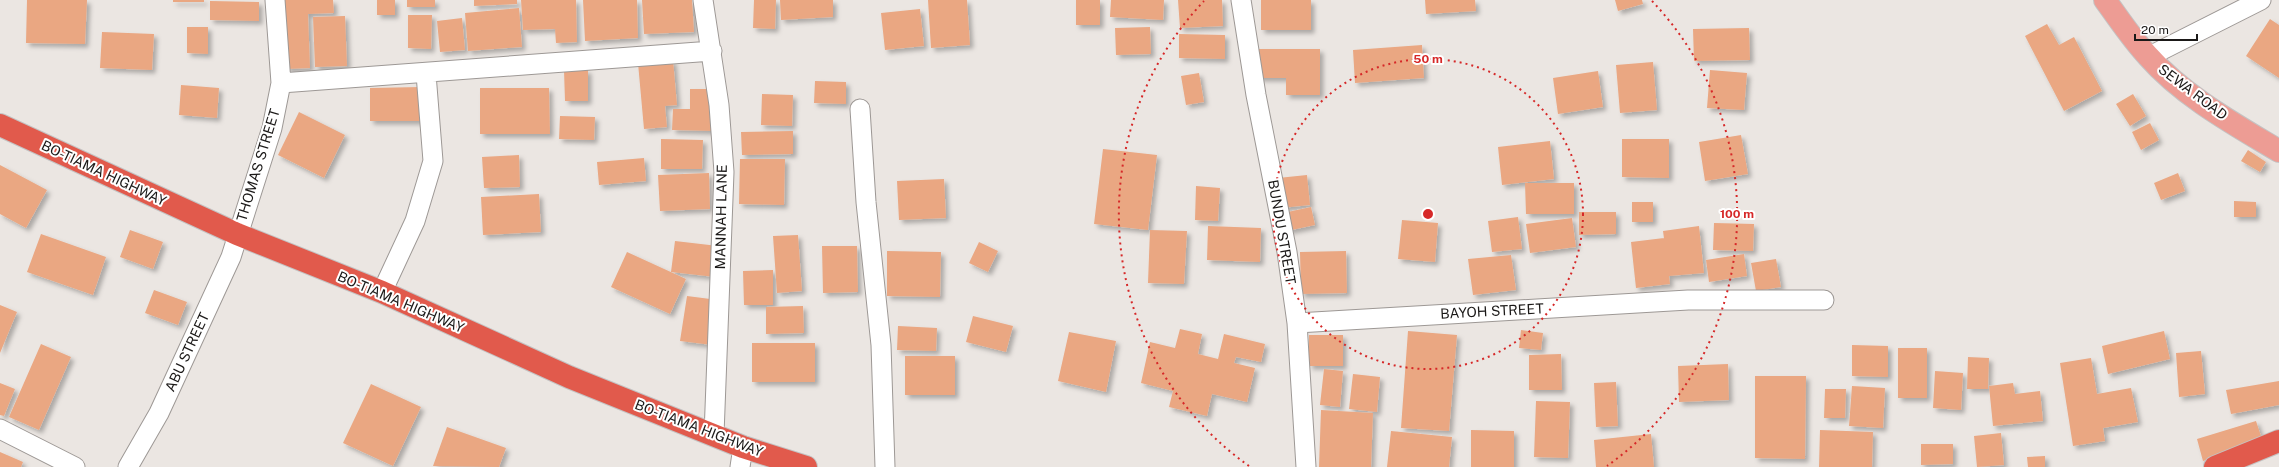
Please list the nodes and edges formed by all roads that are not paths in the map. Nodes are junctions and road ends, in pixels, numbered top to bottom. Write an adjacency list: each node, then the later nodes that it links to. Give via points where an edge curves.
1 (275, 0): 9 (street, THOMAS STREET)
2 (703, 0): 6 (street, MANNAH LANE)
3 (1241, 0): 16 (street, BUNDU STREET, via 1256,95 1287,252)
4 (2106, 0): 7 (main road, SEWA ROAD)
5 (2261, 0): 7 (street)
6 (712, 51): 8 (street); 18 (street, MANNAH LANE, via 724,172)
7 (2148, 57): 12 (main road, SEWA ROAD, via 2202,103)
8 (426, 74): 9 (street); 14 (street, via 433,161 415,221)
9 (281, 83): 13 (street, THOMAS STREET, via 272,128)
10 (860, 109): 24 (street, via 880,345)
11 (0, 125): 13 (highway, BO-TIAMA HIGHWAY)
12 (2279, 151)
13 (237, 234): 14 (highway, BO-TIAMA HIGHWAY); 22 (street, ABU STREET, via 231,257 192,342 158,413)
14 (382, 292): 18 (highway, BO-TIAMA HIGHWAY, via 568,377)
15 (1824, 300): 16 (street, BAYOH STREET, via 1688,300)
16 (1297, 323): 25 (street, BUNDU STREET)
17 (0, 429): 21 (street)
18 (714, 435): 20 (highway, BO-TIAMA HIGHWAY)
19 (2279, 441): 26 (highway)
20 (742, 457): 23 (highway, BO-TIAMA HIGHWAY)
21 (75, 467)
22 (128, 467)
23 (806, 467)
24 (885, 467)
25 (1306, 467)
26 (2215, 467)

